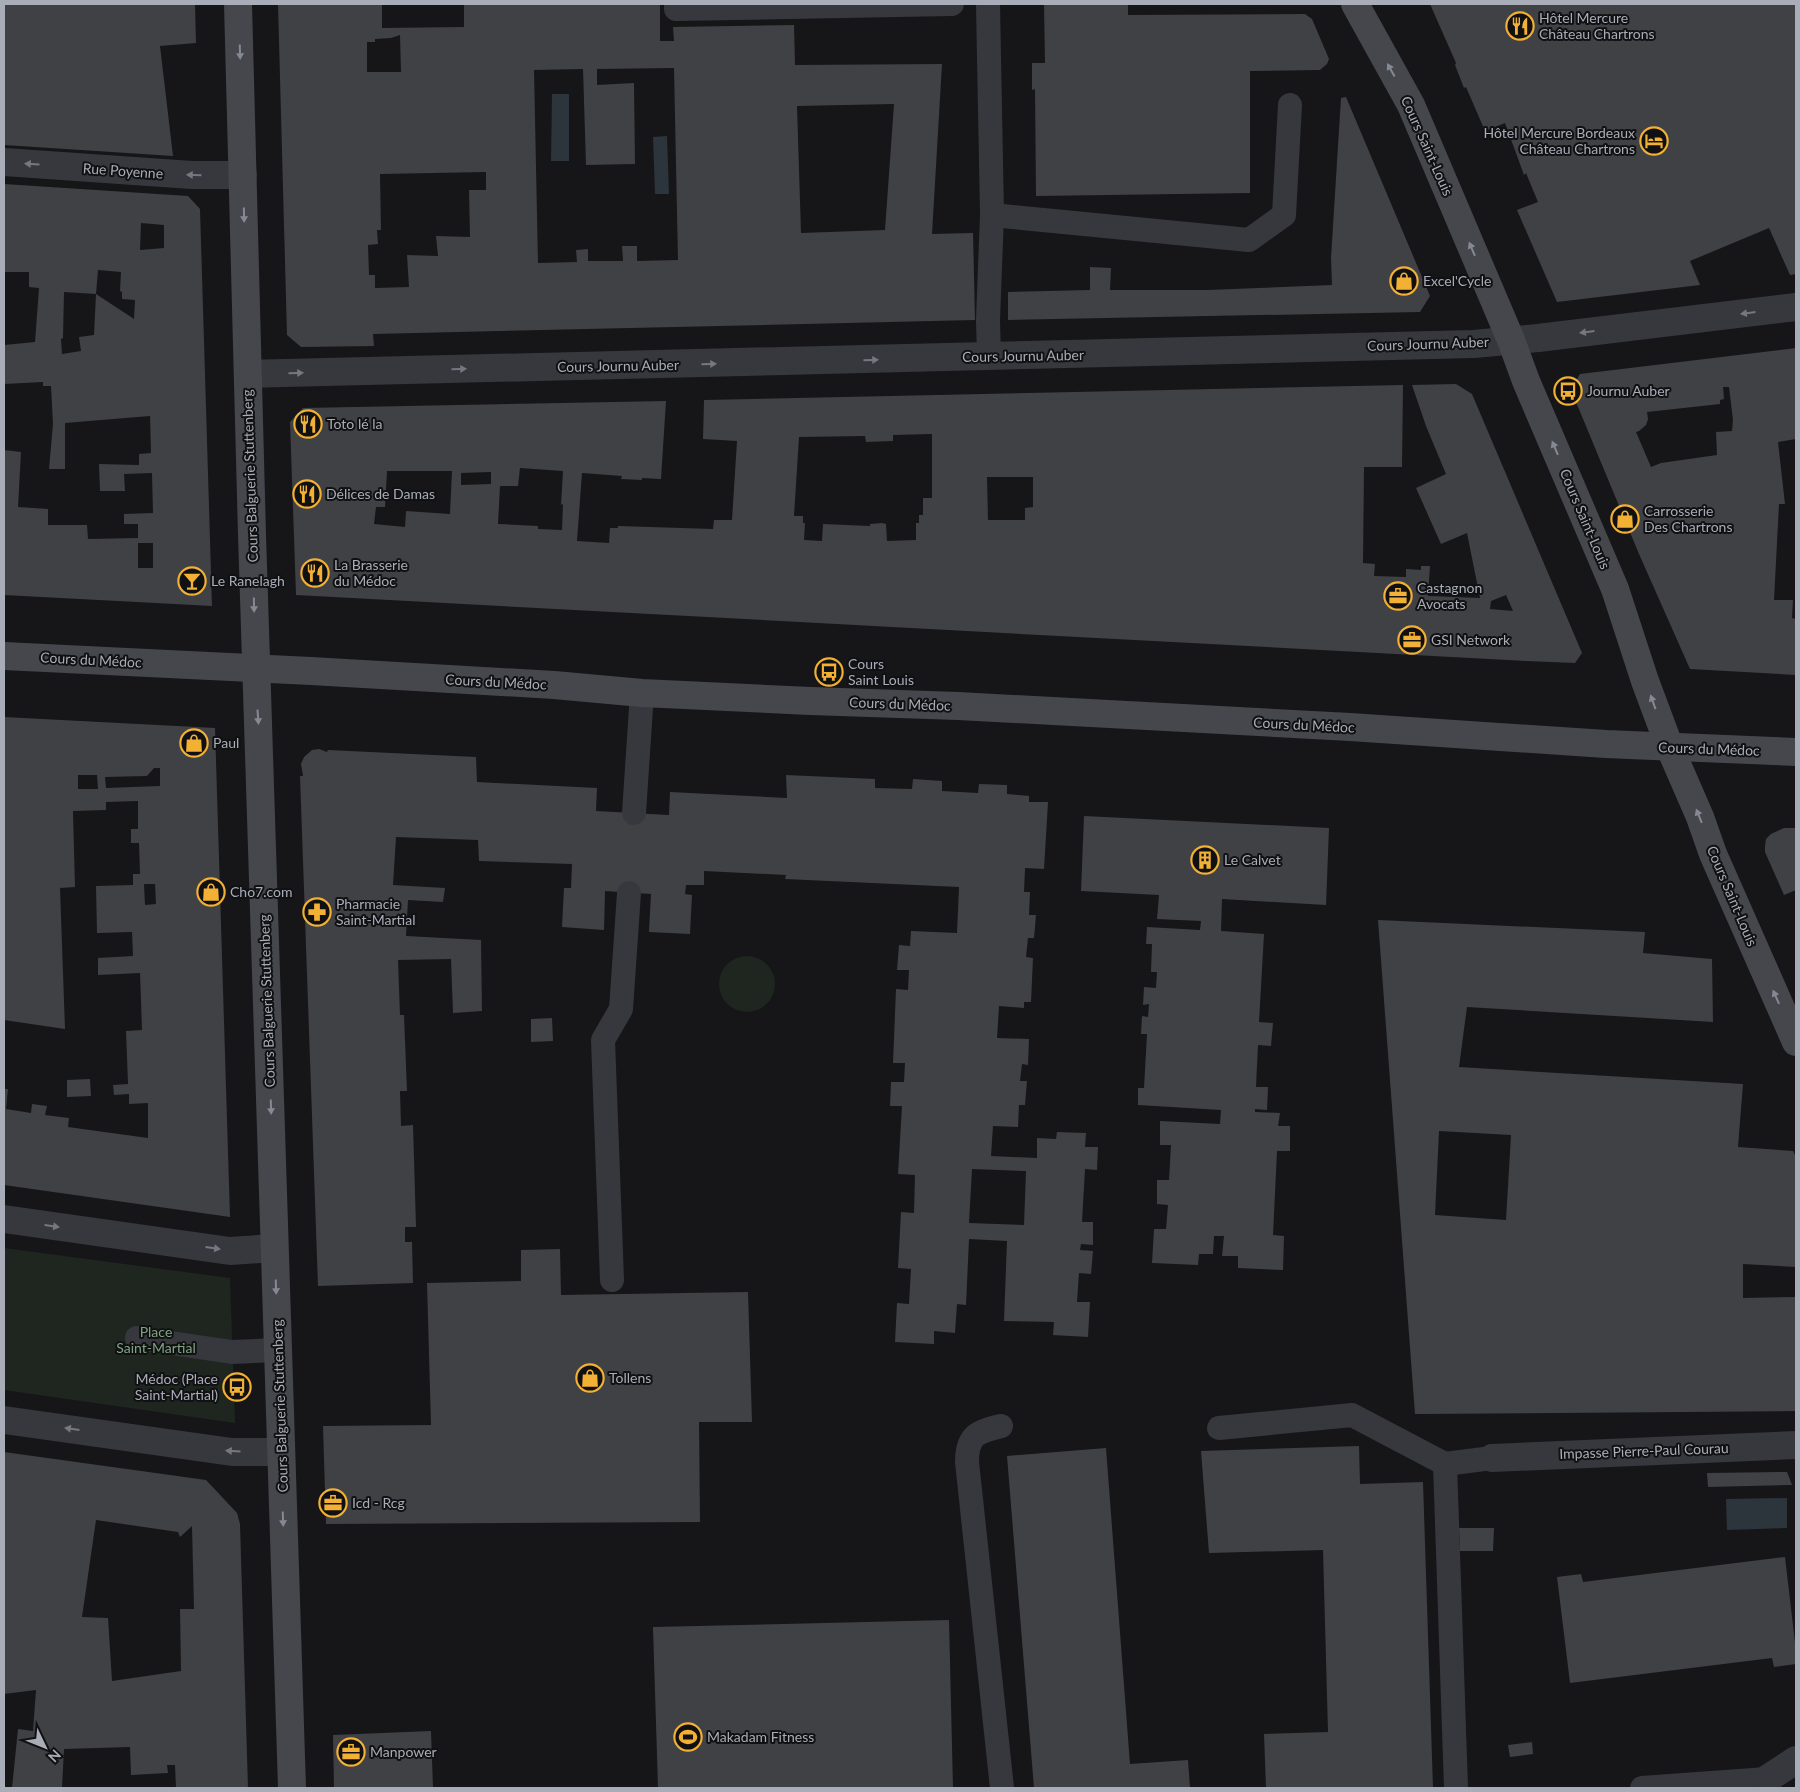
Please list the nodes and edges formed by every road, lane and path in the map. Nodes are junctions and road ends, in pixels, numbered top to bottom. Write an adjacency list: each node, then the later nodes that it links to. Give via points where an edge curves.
1 (238, 4): 8 (main road, Cours Balguerie Stuttenberg, one-way to 8)
2 (676, 4): 3 (lane, via 676,8)
3 (952, 4)
4 (988, 4): 9 (lane)
5 (1355, 4): 11 (main road, Cours Saint-Louis, one-way to 5, via 1411,105)
6 (1290, 104): 9 (lane, via 1284,215 1249,240)
7 (4, 162): 8 (street, Rue Poyenne, one-way to 7, via 192,176)
8 (243, 174): 13 (main road, Cours Balguerie Stuttenberg, one-way to 13)
9 (992, 215): 12 (lane)
10 (1796, 307): 11 (street, Cours Journu Auber, one-way to 11)
11 (1511, 340): 12 (street, Cours Journu Auber, via 1474,344); 17 (main road, Cours Saint-Louis, one-way to 11, via 1615,589)
12 (989, 357): 13 (street, Cours Journu Auber, one-way to 12)
13 (248, 374): 15 (main road, Cours Balguerie Stuttenberg, one-way to 15)
14 (4, 656): 15 (main road, Cours du Médoc)
15 (257, 668): 16 (main road, Cours du Médoc, via 544,684); 23 (main road, Cours Balguerie Stuttenberg, one-way to 23)
16 (642, 693): 17 (main road, Cours du Médoc, via 1340,726); 19 (lane)
17 (1670, 748): 18 (main road, Cours du Médoc); 21 (main road, Cours Saint-Louis, one-way to 17)
18 (1796, 752)
19 (634, 813)
20 (629, 893): 24 (lane, via 621,1009 603,1040)
21 (1796, 1042)
22 (4, 1220): 23 (street, one-way to 23, via 230,1251)
23 (274, 1248): 26 (main road, Cours Balguerie Stuttenberg, one-way to 26)
24 (612, 1280)
25 (137, 1338): 26 (lane, via 232,1352)
26 (278, 1350): 31 (main road, Cours Balguerie Stuttenberg)
27 (4, 1420): 31 (street, one-way to 27, via 232,1452)
28 (1001, 1426): 37 (lane, via 974,1436 967,1448 967,1462)
29 (1219, 1428): 33 (lane, via 1352,1415)
30 (1796, 1445): 32 (street, Impasse Pierre-Paul Courau)
31 (281, 1452): 36 (main road, Cours Balguerie Stuttenberg, one-way to 36)
32 (1492, 1458): 33 (lane)
33 (1445, 1464): 38 (lane)
34 (1796, 1760): 35 (street)
35 (1766, 1784): 39 (lane)
36 (292, 1788)
37 (1002, 1788)
38 (1456, 1788)
39 (1642, 1788)

